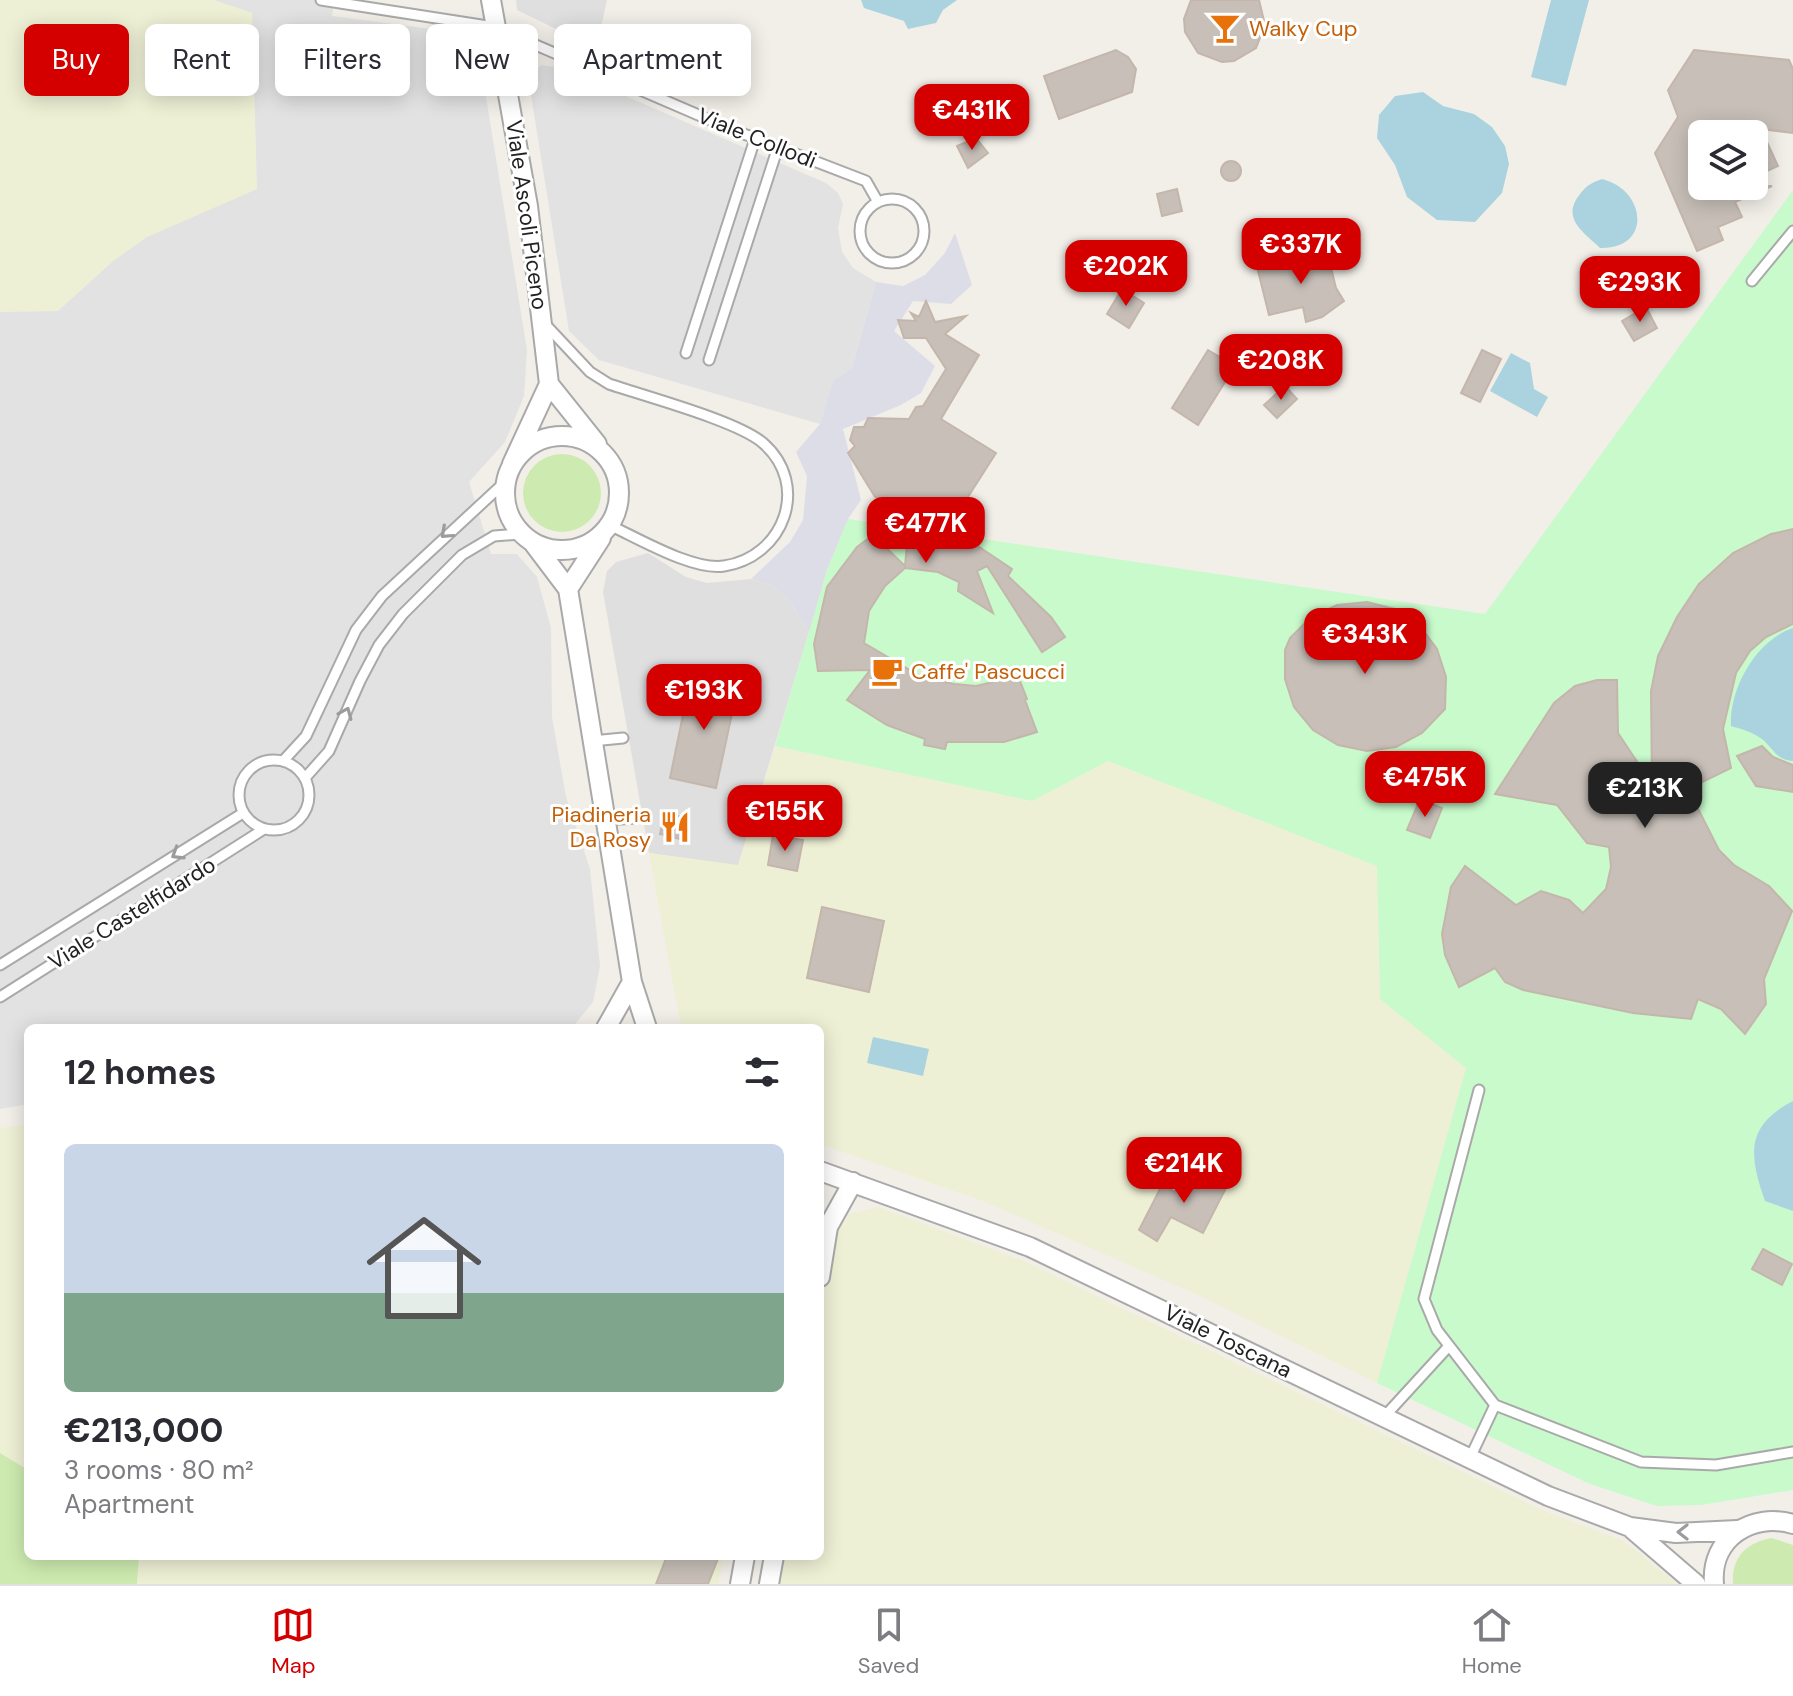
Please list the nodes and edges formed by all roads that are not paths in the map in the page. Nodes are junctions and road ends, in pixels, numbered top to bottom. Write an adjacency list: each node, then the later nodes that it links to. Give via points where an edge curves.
1 (321, 0): 3 (lane, Viale Collodi)
2 (491, 0): 4 (street, Viale Ascoli Piceno)
3 (475, 24)
4 (494, 24)
5 (538, 46): 7 (lane, Viale Collodi)
6 (510, 96): 12 (street, Viale Ascoli Piceno)
7 (755, 139): 8 (lane, Viale Collodi); 13 (lane)
8 (778, 147): 9 (lane, Viale Collodi, via 866,181); 14 (lane)
9 (878, 202): 9 (lane, via 863,216 863,245 877,259 906,260 921,244 923,222 909,204)
10 (1793, 231): 11 (lane)
11 (1752, 281)
12 (542, 320): 15 (street, Viale Ascoli Piceno); 18 (lane, via 590,372 609,384 762,442 779,462 789,488 787,516 770,540 746,559 721,567 686,560)
13 (686, 353)
14 (709, 360)
15 (549, 384): 16 (street); 17 (street)
16 (606, 456): 17 (street, via 575,437 557,436 524,450); 18 (street, via 620,490)
17 (508, 473): 19 (street, via 506,510); 23 (lane, one-way to 23, via 382,596 356,630 306,736)
18 (609, 525): 19 (street, via 584,547 550,550); 20 (street)
19 (528, 539): 20 (street); 24 (lane, one-way to 19, via 329,751 379,645 403,614 462,555 494,536)
20 (568, 589): 22 (street)
21 (623, 738): 22 (lane)
22 (592, 741): 27 (street)
23 (283, 761): 24 (lane); 25 (lane, via 256,765 243,777)
24 (305, 778): 28 (lane, via 309,795 303,814 286,828)
25 (243, 813): 28 (lane); 29 (lane, Viale Castelfidardo, one-way to 29)
26 (637, 818): 27 (lane)
27 (605, 820): 30 (street)
28 (264, 829): 31 (lane, Viale Castelfidardo)
29 (0, 965)
30 (632, 982): 32 (street); 33 (street)
31 (0, 997)
32 (608, 1024)
33 (646, 1024)
34 (1479, 1090): 38 (lane, via 1424,1299)
35 (824, 1172): 36 (street, Viale Toscana)
36 (853, 1182): 37 (street, via 828,1227); 40 (street, Viale Toscana, via 1030,1247)
37 (824, 1252)
38 (1449, 1346): 39 (lane); 40 (lane)
39 (1495, 1405): 41 (lane, via 1641,1462 1716,1465); 42 (lane)
40 (1384, 1417): 42 (street, Viale Toscana)
41 (1793, 1452)
42 (1470, 1458): 44 (street, Viale Toscana, via 1548,1496)
43 (1792, 1523): 45 (street, Viale Toscana, via 1764,1520)
44 (1630, 1527): 45 (street, Viale Toscana, one-way to 44, via 1676,1533); 50 (street, Viale Toscana)
45 (1737, 1530): 51 (street, via 1717,1557)
46 (744, 1560): 48 (street)
47 (773, 1560): 49 (street)
48 (740, 1584)
49 (769, 1584)
50 (1696, 1584)
51 (1714, 1584)

